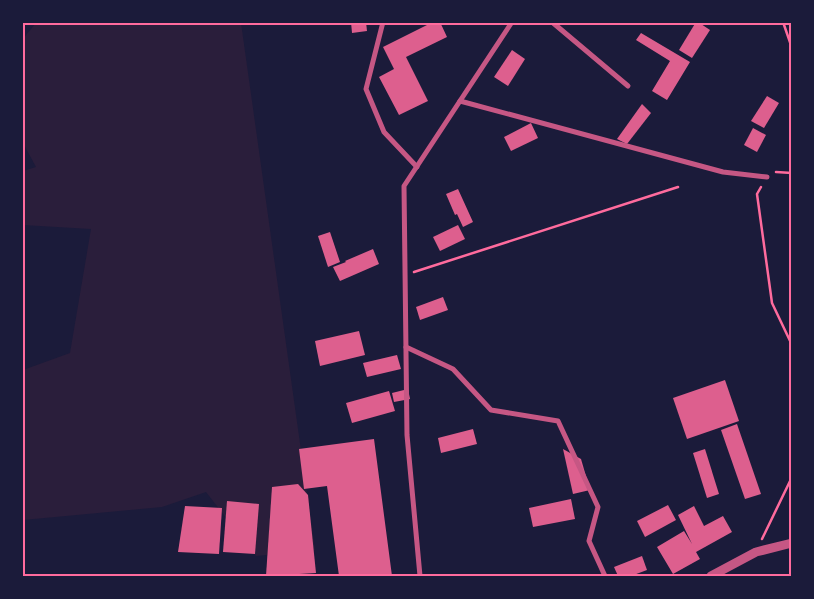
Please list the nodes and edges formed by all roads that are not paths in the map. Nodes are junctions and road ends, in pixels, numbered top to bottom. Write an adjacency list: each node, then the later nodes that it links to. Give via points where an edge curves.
1 (382, 22): 6 (street, via 366,89 384,132)
2 (512, 22): 5 (street)
3 (552, 22): 4 (street)
4 (628, 86)
5 (460, 101): 6 (street); 7 (street, via 723,172)
6 (417, 167): 8 (street, via 404,186)
7 (767, 177)
8 (406, 347): 10 (street, via 407,435); 11 (street, via 453,369 492,410 558,422 598,506 589,541)
9 (792, 543): 12 (street, via 756,552)
10 (420, 576)
11 (605, 576)
12 (711, 576)

